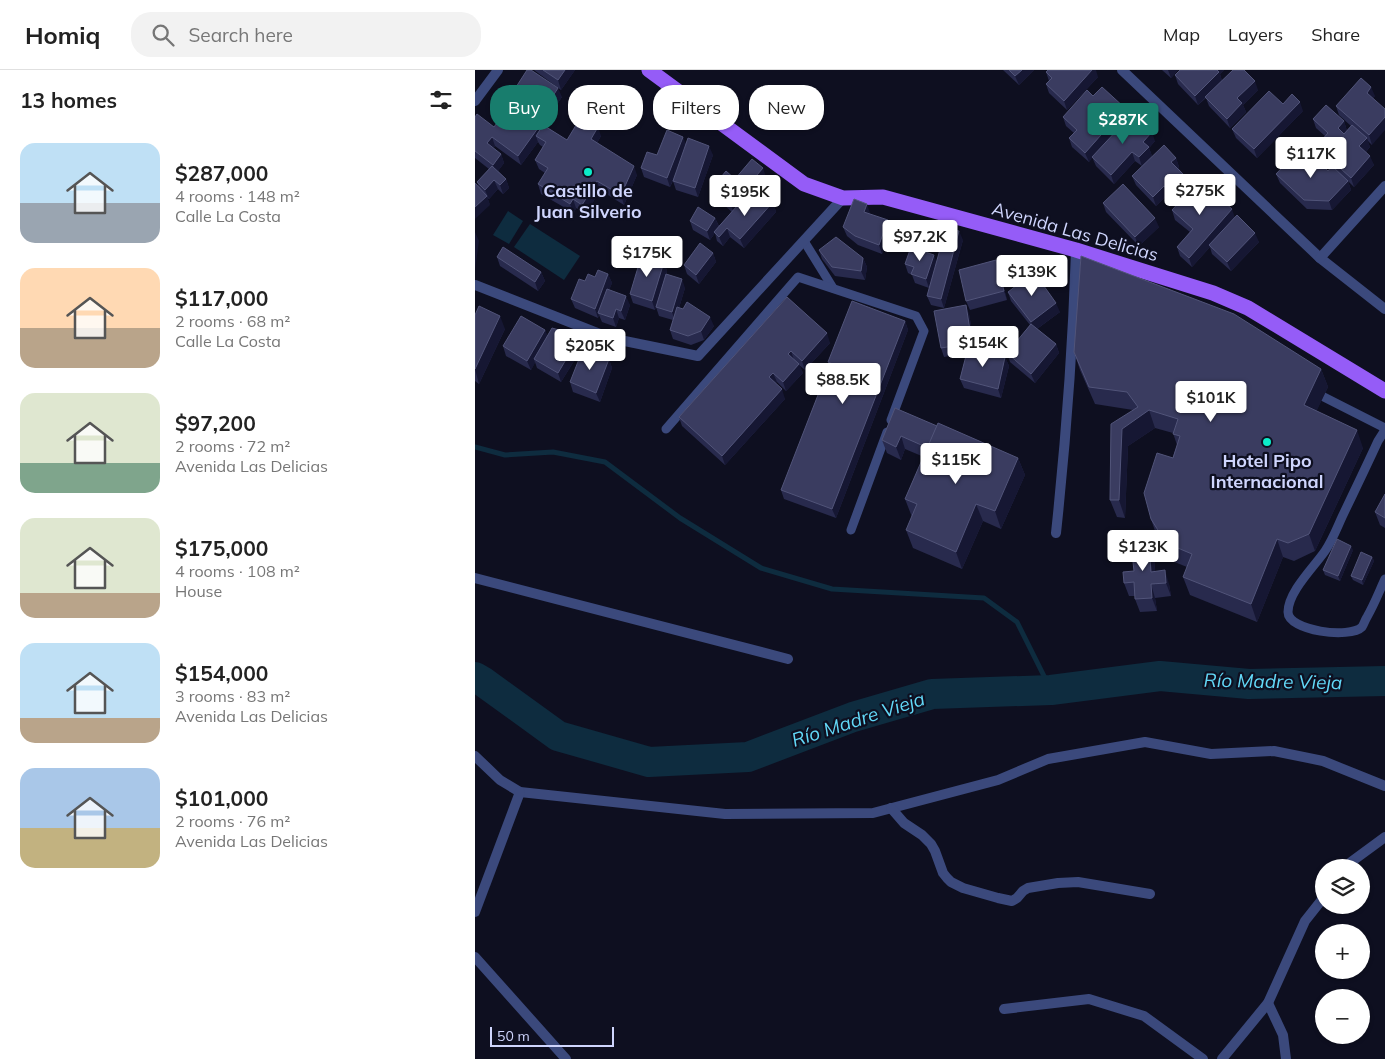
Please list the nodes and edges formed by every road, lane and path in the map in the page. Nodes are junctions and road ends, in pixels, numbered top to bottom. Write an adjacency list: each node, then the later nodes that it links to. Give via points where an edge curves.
1 (498, 70): 4 (street)
2 (649, 70): 6 (main road, Avenida Las Delicias, via 804,184)
3 (1122, 70): 9 (street)
4 (475, 100)
5 (1385, 186): 9 (street)
6 (843, 198): 7 (street); 8 (main road, Avenida Las Delicias, via 883,197)
7 (804, 241): 10 (street, via 698,356 610,338); 11 (lane)
8 (1076, 250): 14 (main road, Avenida Las Delicias, via 1213,293 1248,308); 18 (street, via 1070,394)
9 (1320, 258): 12 (street)
10 (475, 285)
11 (833, 288): 15 (lane, via 798,277); 17 (lane, via 916,316 924,331)
12 (1385, 308)
13 (1303, 387): 16 (lane)
14 (1385, 391)
15 (666, 429)
16 (1385, 429): 20 (lane, via 1327,549 1295,590 1288,612 1290,619 1320,631 1355,632 1374,605)
17 (851, 530)
18 (1056, 533)
19 (475, 578): 21 (street)
20 (1385, 579)
21 (788, 659)
22 (475, 756): 24 (street, via 500,780)
23 (1385, 786): 25 (street, via 1323,762 1274,752 1211,754 1145,742 1048,759 998,780)
24 (521, 792): 25 (street, via 725,814 873,813); 30 (street)
25 (891, 808): 28 (street, via 910,828 927,839 943,873 963,888 1012,901 1025,889 1068,882)
26 (1385, 837): 27 (street)
27 (1355, 859)
28 (1150, 894)
29 (1315, 908): 32 (street, via 1305,921)
30 (475, 912)
31 (475, 957): 34 (street)
32 (1268, 1003): 36 (street); 37 (street, via 1283,1035)
33 (1004, 1009): 35 (street, via 1089,999 1144,1016)
34 (566, 1059)
35 (1203, 1059)
36 (1222, 1059)
37 (1286, 1059)

